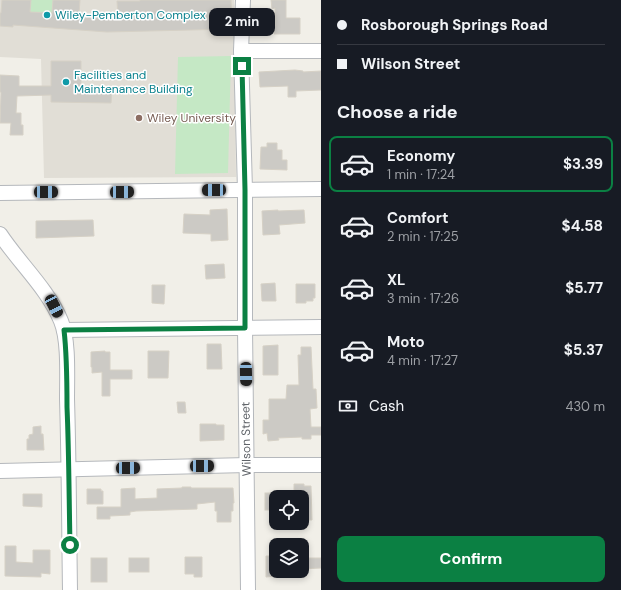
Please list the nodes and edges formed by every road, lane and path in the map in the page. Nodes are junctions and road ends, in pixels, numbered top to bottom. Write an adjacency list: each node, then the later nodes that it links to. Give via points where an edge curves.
1 (243, 0): 2 (street, Wilson Street)
2 (241, 51): 3 (street); 5 (street, Wilson Street)
3 (321, 51)
4 (321, 189): 5 (street)
5 (245, 190): 6 (street); 9 (street, Wilson Street)
6 (0, 193)
7 (0, 234): 10 (street, via 54,306)
8 (321, 327): 9 (street)
9 (245, 328): 10 (street); 11 (street, Wilson Street)
10 (64, 330): 13 (street)
11 (247, 465): 12 (street); 13 (street); 16 (street, Wilson Street)
12 (321, 465)
13 (69, 469): 14 (street); 15 (street)
14 (0, 471)
15 (70, 590)
16 (248, 590)

